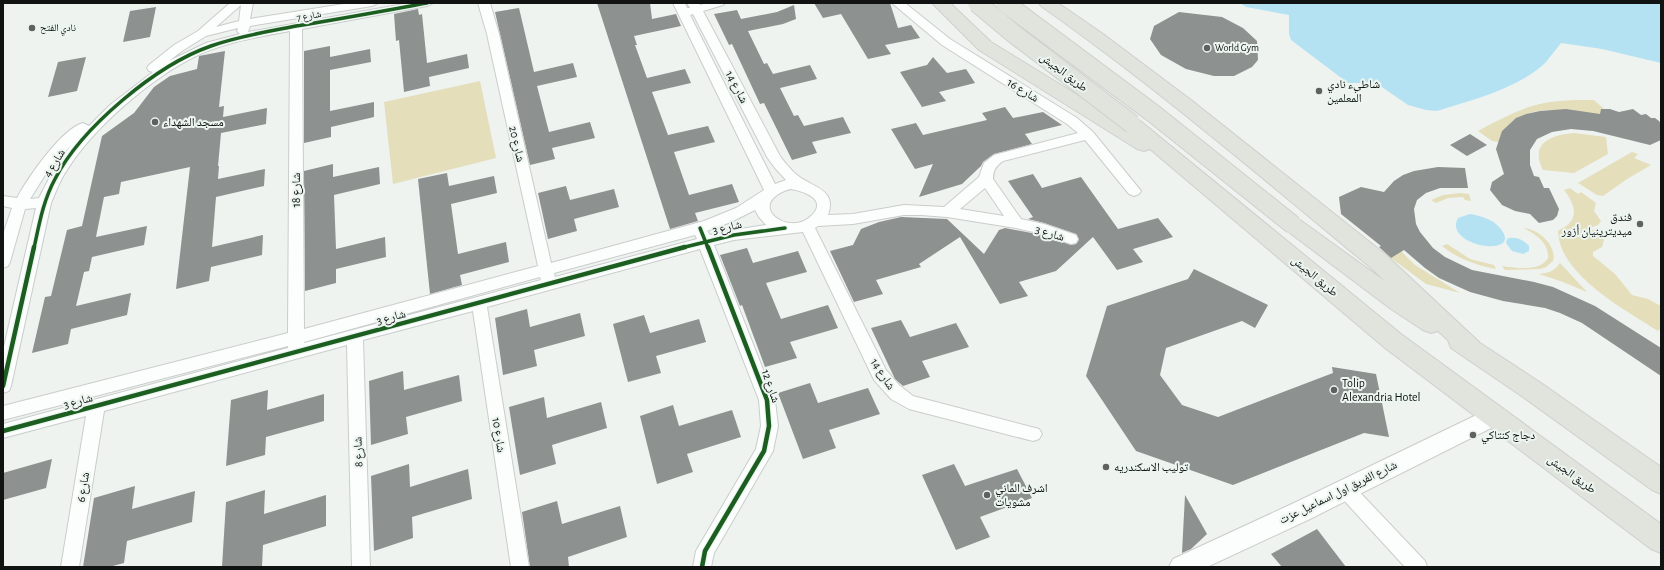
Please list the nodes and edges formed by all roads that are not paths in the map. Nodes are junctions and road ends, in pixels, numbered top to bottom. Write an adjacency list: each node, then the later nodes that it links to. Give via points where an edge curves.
1 (237, 3): 17 (street, شارع 4)
2 (247, 3): 16 (street)
3 (372, 3): 16 (street, شارع 7)
4 (427, 3): 14 (street, شارع 7)
5 (484, 3): 34 (street, شارع 20)
6 (719, 3): 13 (street)
7 (898, 3): 18 (street, شارع 16, via 946,42 1049,105)
8 (940, 3): 15 (highway)
9 (977, 3): 19 (highway, طريق الجيش, bridge, via 1132,124)
10 (1005, 3): 38 (highway, طريق الجيش, bridge, via 1154,114 1293,225 1399,303)
11 (1012, 3): 15 (highway, via 972,19)
12 (1047, 3): 38 (highway, via 1184,104 1371,256)
13 (688, 7): 21 (street, شارع 14, via 774,157 784,172); 23 (street, شارع 14)
14 (296, 27): 16 (street, شارع 7); 37 (street, شارع 18)
15 (968, 29): 19 (highway, via 992,50)
16 (243, 30): 17 (street, شارع 4); 25 (street, شارع 4, via 182,59 108,113 69,156 55,178)
17 (202, 34): 26 (street, شارع 4, via 178,48 78,131 51,157)
18 (1088, 136): 20 (street, via 999,158 988,167); 22 (street, شارع 16)
19 (1190, 173): 44 (highway, طريق الجيش, via 1393,341)
20 (986, 179): 27 (street); 29 (street)
21 (801, 184): 23 (street, via 780,186); 28 (street, via 814,190 823,199 822,214)
22 (1134, 191)
23 (768, 194): 30 (street, via 762,204 763,212 775,225); 31 (street, شارع 3, via 748,209)
24 (3, 201): 26 (street)
25 (44, 203): 26 (street); 40 (street, شارع 4)
26 (20, 204): 33 (street, شارع 4)
27 (947, 212): 28 (street, شارع 3, via 904,210 852,220); 29 (street, شارع 3)
28 (811, 223): 30 (street, via 796,228); 46 (street, شارع 14, via 880,375 890,389 909,402)
29 (1016, 223): 32 (street, شارع 3, via 1044,229)
30 (785, 228): 31 (street, شارع 3, via 734,235)
31 (703, 235): 34 (street, شارع 3); 53 (street, شارع 12, via 771,416 770,433 764,451 705,551)
32 (1071, 239)
33 (3, 262)
34 (547, 277): 35 (street, شارع 3); 37 (street, شارع 3)
35 (479, 303): 36 (street, شارع 3); 52 (street, شارع 10)
36 (355, 337): 37 (street, شارع 3); 51 (street, شارع 8)
37 (296, 345): 39 (street, شارع 3); 41 (street, شارع 3)
38 (1471, 348): 47 (highway, طريق الجيش)
39 (154, 374): 41 (street); 43 (street, شارع 3)
40 (3, 386)
41 (152, 391): 42 (street, شارع 3)
42 (96, 406): 45 (street, شارع 3); 50 (street, شارع 6)
43 (3, 413)
44 (1493, 416): 48 (street, شارع الفريق اول اسماعيل عزت); 49 (highway, طريق الجيش)
45 (3, 431)
46 (1033, 434)
47 (1661, 482)
48 (1345, 489): 54 (street, شارع الفريق اول اسماعيل عزت); 55 (street)
49 (1661, 540)
50 (70, 567)
51 (361, 567)
52 (520, 567)
53 (702, 567)
54 (1181, 567)
55 (1418, 567)

